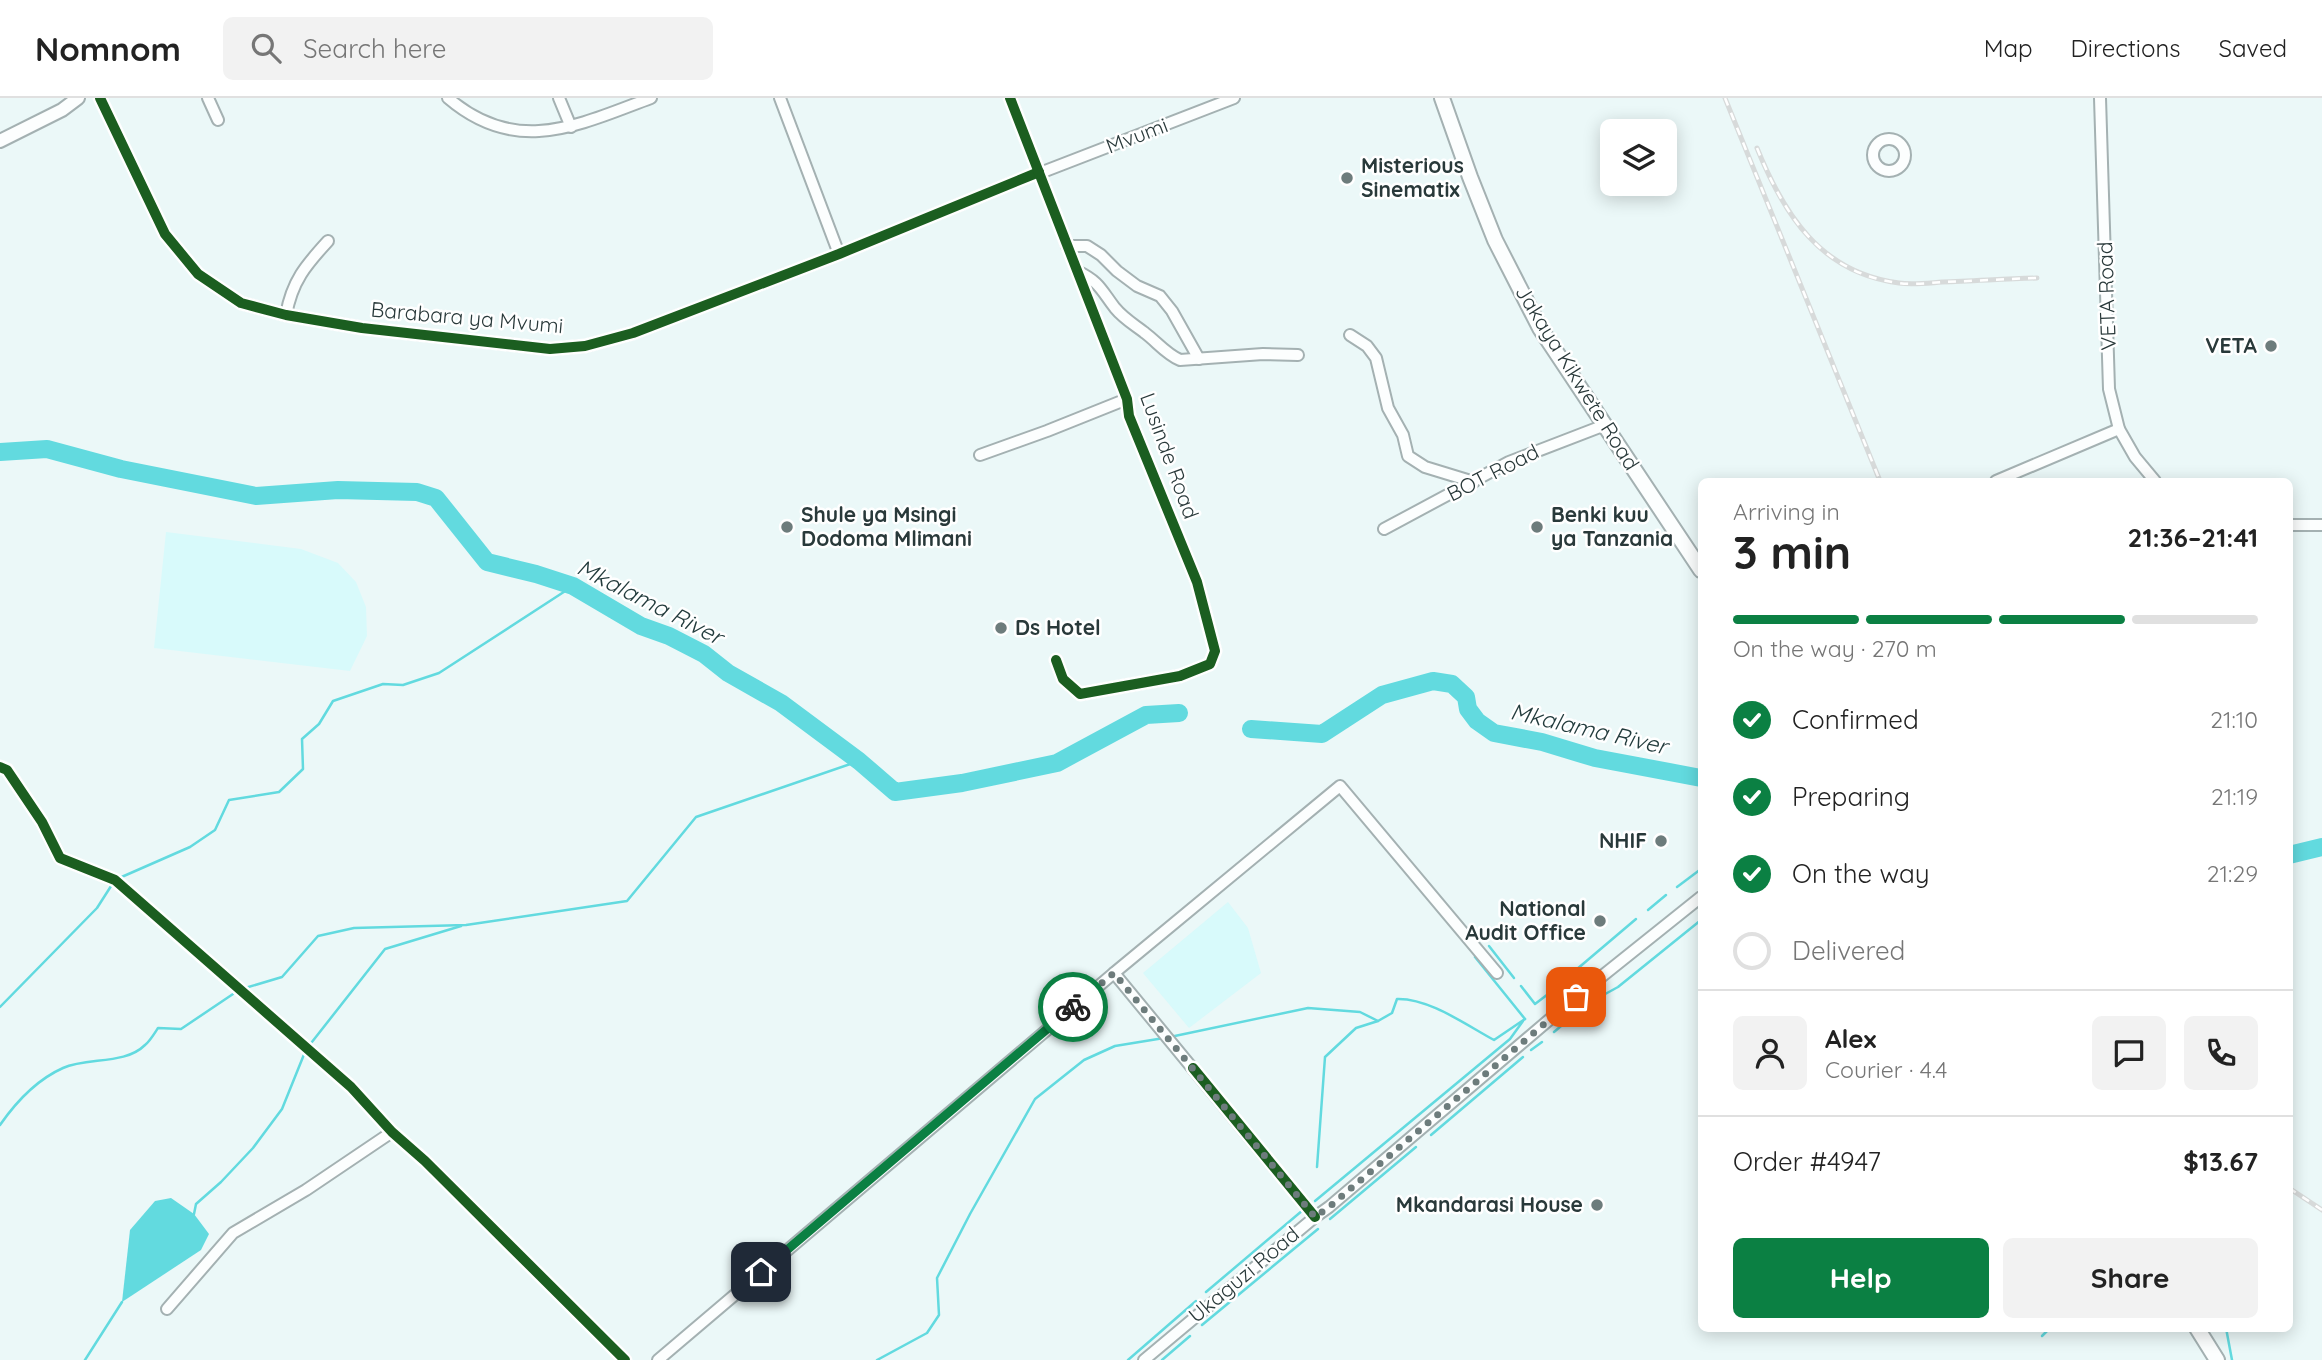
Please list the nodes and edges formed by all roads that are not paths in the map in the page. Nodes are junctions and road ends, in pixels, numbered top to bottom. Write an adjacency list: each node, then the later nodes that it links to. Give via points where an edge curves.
1 (78, 98): 14 (street)
2 (100, 98): 20 (street, Barabara ya Mvumi, via 165,234 198,274 241,303)
3 (208, 98): 12 (street)
4 (448, 98): 13 (street, via 463,111 501,128 529,133)
5 (559, 98): 13 (street)
6 (651, 98): 13 (street)
7 (780, 98): 18 (street)
8 (1010, 98): 15 (street, Lusinde Road)
9 (1234, 98): 15 (street, Mvumi)
10 (1443, 98): 25 (main road, Jakaya Kikwete Road, via 1469,177 1512,275 1540,328)
11 (2100, 98): 26 (street, VETA Road, via 2109,389)
12 (218, 120)
13 (571, 127)
14 (0, 141)
15 (1039, 173): 17 (street, Lusinde Road); 18 (street, Barabara ya Mvumi)
16 (328, 240): 20 (street, via 297,280)
17 (1068, 246): 19 (street, Lusinde Road); 23 (street, via 1087,246 1137,286 1160,296)
18 (839, 254): 20 (street, Barabara ya Mvumi, via 633,333 585,346 539,348)
19 (1077, 271): 23 (street, via 1095,279 1116,309 1173,357); 24 (street, Lusinde Road)
20 (286, 315)
21 (1350, 335): 30 (street, via 1376,358 1388,408 1408,456 1425,467)
22 (1298, 355): 23 (street)
23 (1199, 359)
24 (1127, 399): 27 (street); 35 (street, Lusinde Road, via 1129,416 1197,582 1215,650 1210,664 1180,676 1080,695 1063,679)
25 (1605, 425): 30 (street, BOT Road, via 1509,462); 34 (main road, Jakaya Kikwete Road)
26 (2119, 429): 28 (street); 29 (street, VETA Road)
27 (980, 455)
28 (2003, 478)
29 (2152, 478)
30 (1474, 482): 33 (street, BOT Road)
31 (2293, 525): 32 (street)
32 (2322, 526)
33 (1384, 529)
34 (1698, 565)
35 (1056, 660)
36 (0, 767): 40 (street, via 7,770 42,822 60,858 115,880 351,1087)
37 (1698, 899): 41 (street, Ukaguzi Road)
38 (1114, 973): 39 (street, via 1340,786); 41 (street); 45 (street)
39 (1497, 973)
40 (392, 1132): 42 (street, via 233,1233); 44 (street)
41 (1315, 1217): 46 (street, Ukaguzi Road)
42 (167, 1309)
43 (2200, 1332): 47 (main road)
44 (625, 1360)
45 (657, 1360)
46 (1144, 1360)
47 (2217, 1360)

